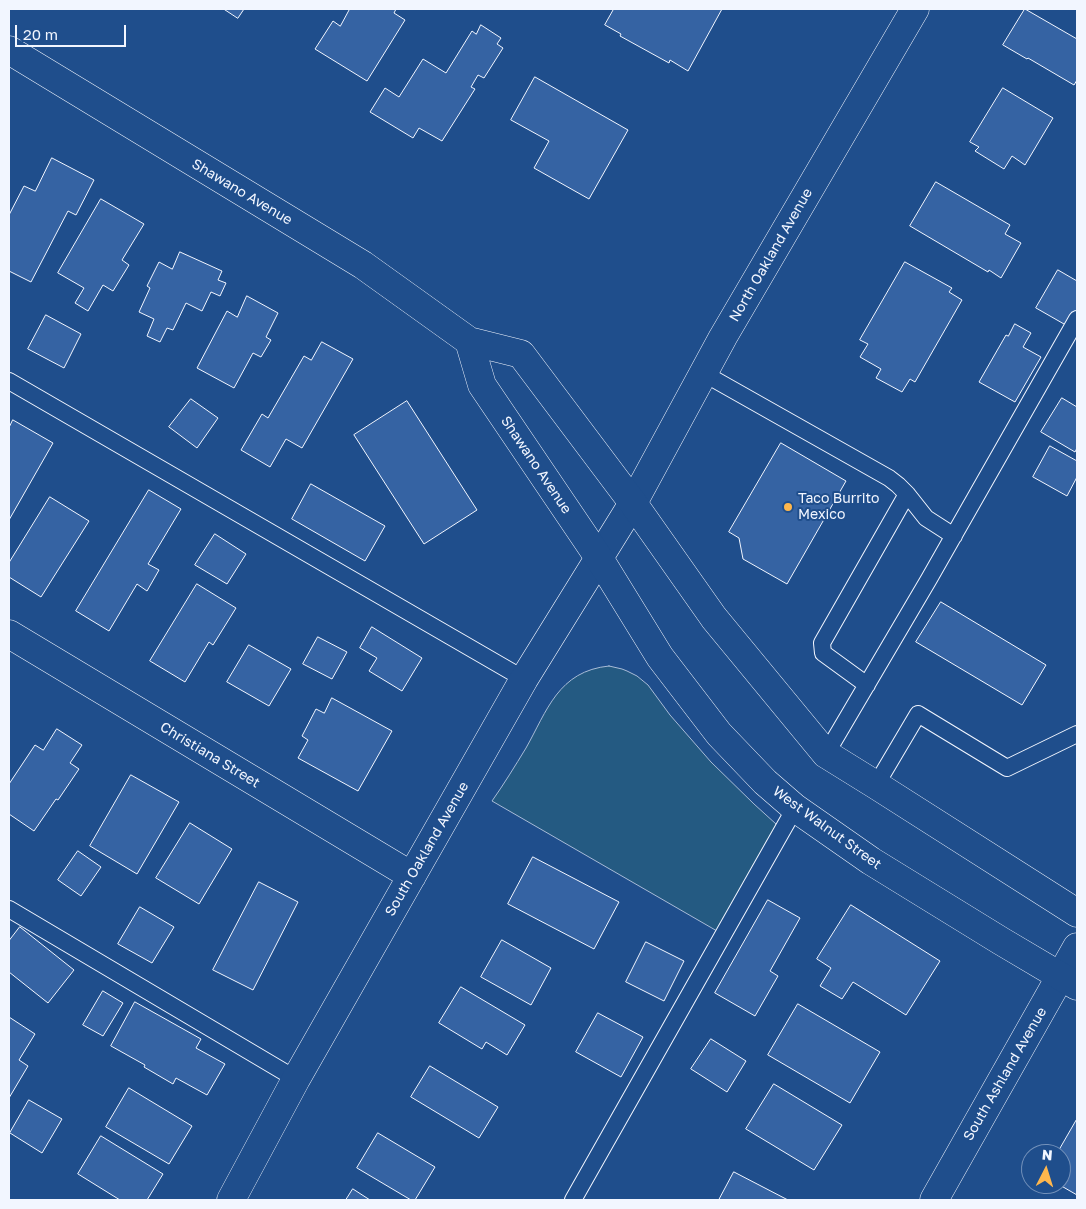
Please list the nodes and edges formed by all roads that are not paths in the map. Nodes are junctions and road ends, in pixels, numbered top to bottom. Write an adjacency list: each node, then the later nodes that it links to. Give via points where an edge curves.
1 (915, 9): 5 (main road, North Oakland Avenue)
2 (9, 50): 4 (main road, Shawano Avenue, via 363,265)
3 (1077, 319): 9 (lane)
4 (470, 341): 8 (main road, Shawano Avenue, via 521,354); 10 (main road, Shawano Avenue, via 482,386)
5 (703, 373): 7 (lane, via 889,478); 8 (main road, North Oakland Avenue)
6 (9, 381): 12 (lane)
7 (907, 494): 9 (lane, via 926,518); 13 (lane, via 822,643 823,653)
8 (633, 503): 10 (main road, South Oakland Avenue); 15 (main road, via 714,618)
9 (954, 536): 13 (lane)
10 (599, 558): 12 (main road, South Oakland Avenue); 17 (main road, West Walnut Street, via 660,657 714,726 765,782)
11 (9, 634): 18 (main road, Christiana Street)
12 (524, 679): 18 (main road, South Oakland Avenue)
13 (867, 684): 15 (lane)
14 (1077, 734): 16 (lane, via 1007,768 918,714)
15 (826, 754): 16 (main road)
16 (876, 785): 20 (main road)
17 (796, 808): 22 (main road, West Walnut Street, via 871,861); 25 (lane)
18 (412, 876): 23 (main road, South Oakland Avenue)
19 (9, 910): 23 (lane)
20 (1077, 913)
21 (1077, 947): 22 (main road, South Ashland Avenue)
22 (1069, 981): 26 (main road, South Ashland Avenue)
23 (296, 1079): 24 (main road, South Oakland Avenue)
24 (231, 1200)
25 (573, 1200)
26 (934, 1200)

